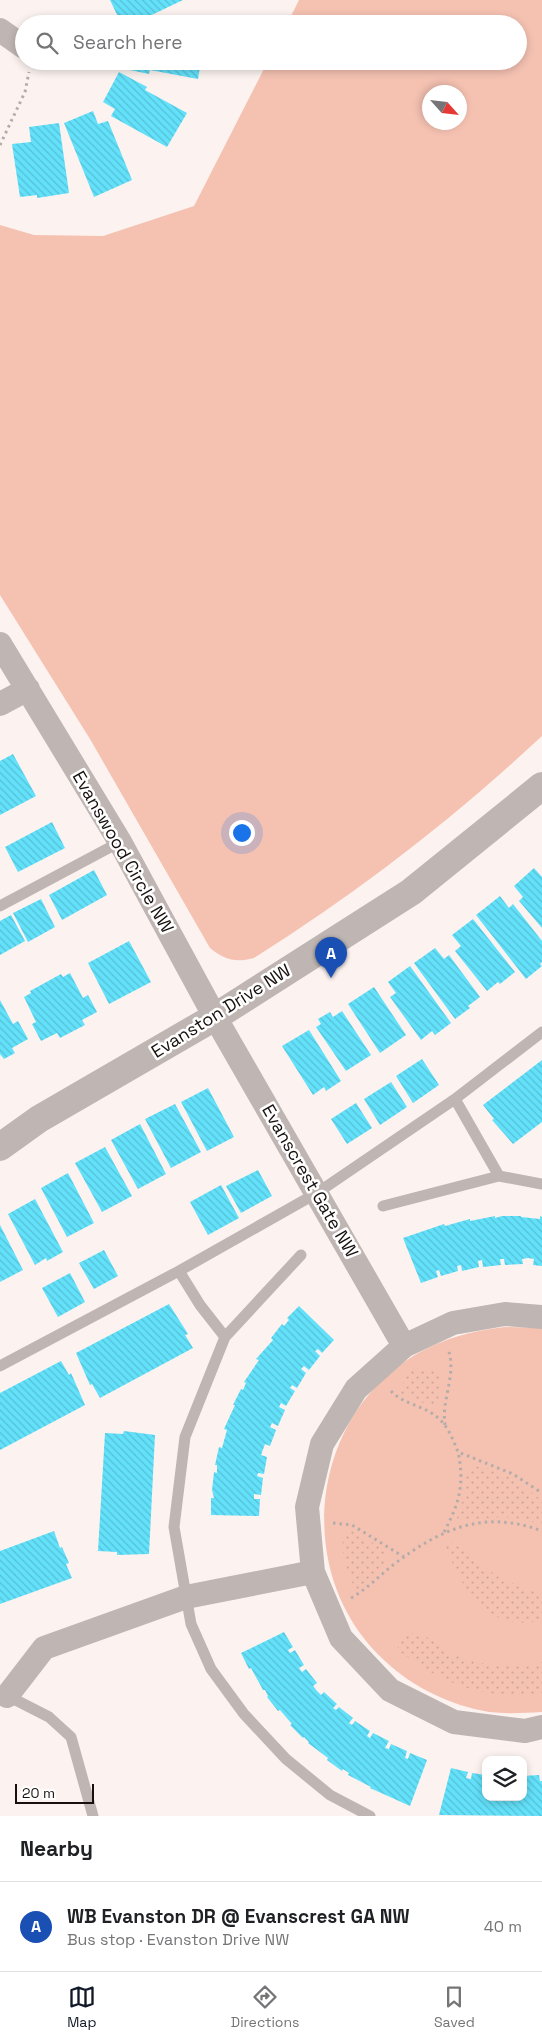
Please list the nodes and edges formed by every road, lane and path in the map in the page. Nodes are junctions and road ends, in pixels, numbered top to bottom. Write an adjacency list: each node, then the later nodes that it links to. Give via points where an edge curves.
1 (0, 30): 2 (street)
2 (15, 46)
3 (26, 70): 4 (path, via 25,92)
4 (0, 145)
5 (0, 644): 6 (street, Evanswood Circle NW)
6 (28, 690): 7 (street); 9 (street, Evanswood Circle NW)
7 (0, 704)
8 (542, 786): 11 (street, Evanston Drive NW, via 410,892)
9 (120, 842): 10 (lane); 11 (street, Evanswood Circle NW)
10 (0, 906)
11 (215, 1017): 14 (street, Evanston Drive NW); 19 (street, Evanscrest Gate NW)
12 (542, 1032): 13 (lane)
13 (455, 1099): 17 (lane); 19 (lane)
14 (39, 1120): 15 (street, Evanston Drive NW); 16 (street, Evanston Drive NW)
15 (0, 1130)
16 (0, 1147)
17 (499, 1176): 18 (lane); 20 (lane)
18 (542, 1184)
19 (317, 1192): 22 (lane); 26 (street, Evanscrest Gate NW)
20 (383, 1206)
21 (301, 1255): 24 (lane)
22 (179, 1272): 24 (lane); 27 (lane)
23 (542, 1317): 26 (street, via 505,1314 453,1323)
24 (225, 1337): 37 (lane, via 185,1437 174,1527)
25 (446, 1344): 29 (path, via 450,1369 443,1415)
26 (404, 1346): 36 (street, via 356,1388 322,1444 307,1507)
27 (0, 1366)
28 (390, 1390): 29 (path, via 403,1400 434,1414)
29 (445, 1427): 30 (path)
30 (458, 1452): 31 (path, via 513,1474); 34 (path, via 462,1484)
31 (542, 1493)
32 (328, 1523): 35 (path, via 352,1525)
33 (542, 1531): 34 (path, via 524,1524 500,1522 476,1523)
34 (443, 1533): 35 (path)
35 (404, 1557): 38 (path, via 363,1592)
36 (313, 1572): 37 (street); 40 (street, via 341,1638 390,1690 454,1722 526,1731)
37 (186, 1597): 39 (street, via 44,1648); 42 (lane, via 191,1624 212,1669 244,1714 286,1759 330,1795)
38 (346, 1601)
39 (3, 1694): 41 (lane, via 49,1717 71,1737)
40 (542, 1727)
41 (93, 1816)
42 (370, 1816)

